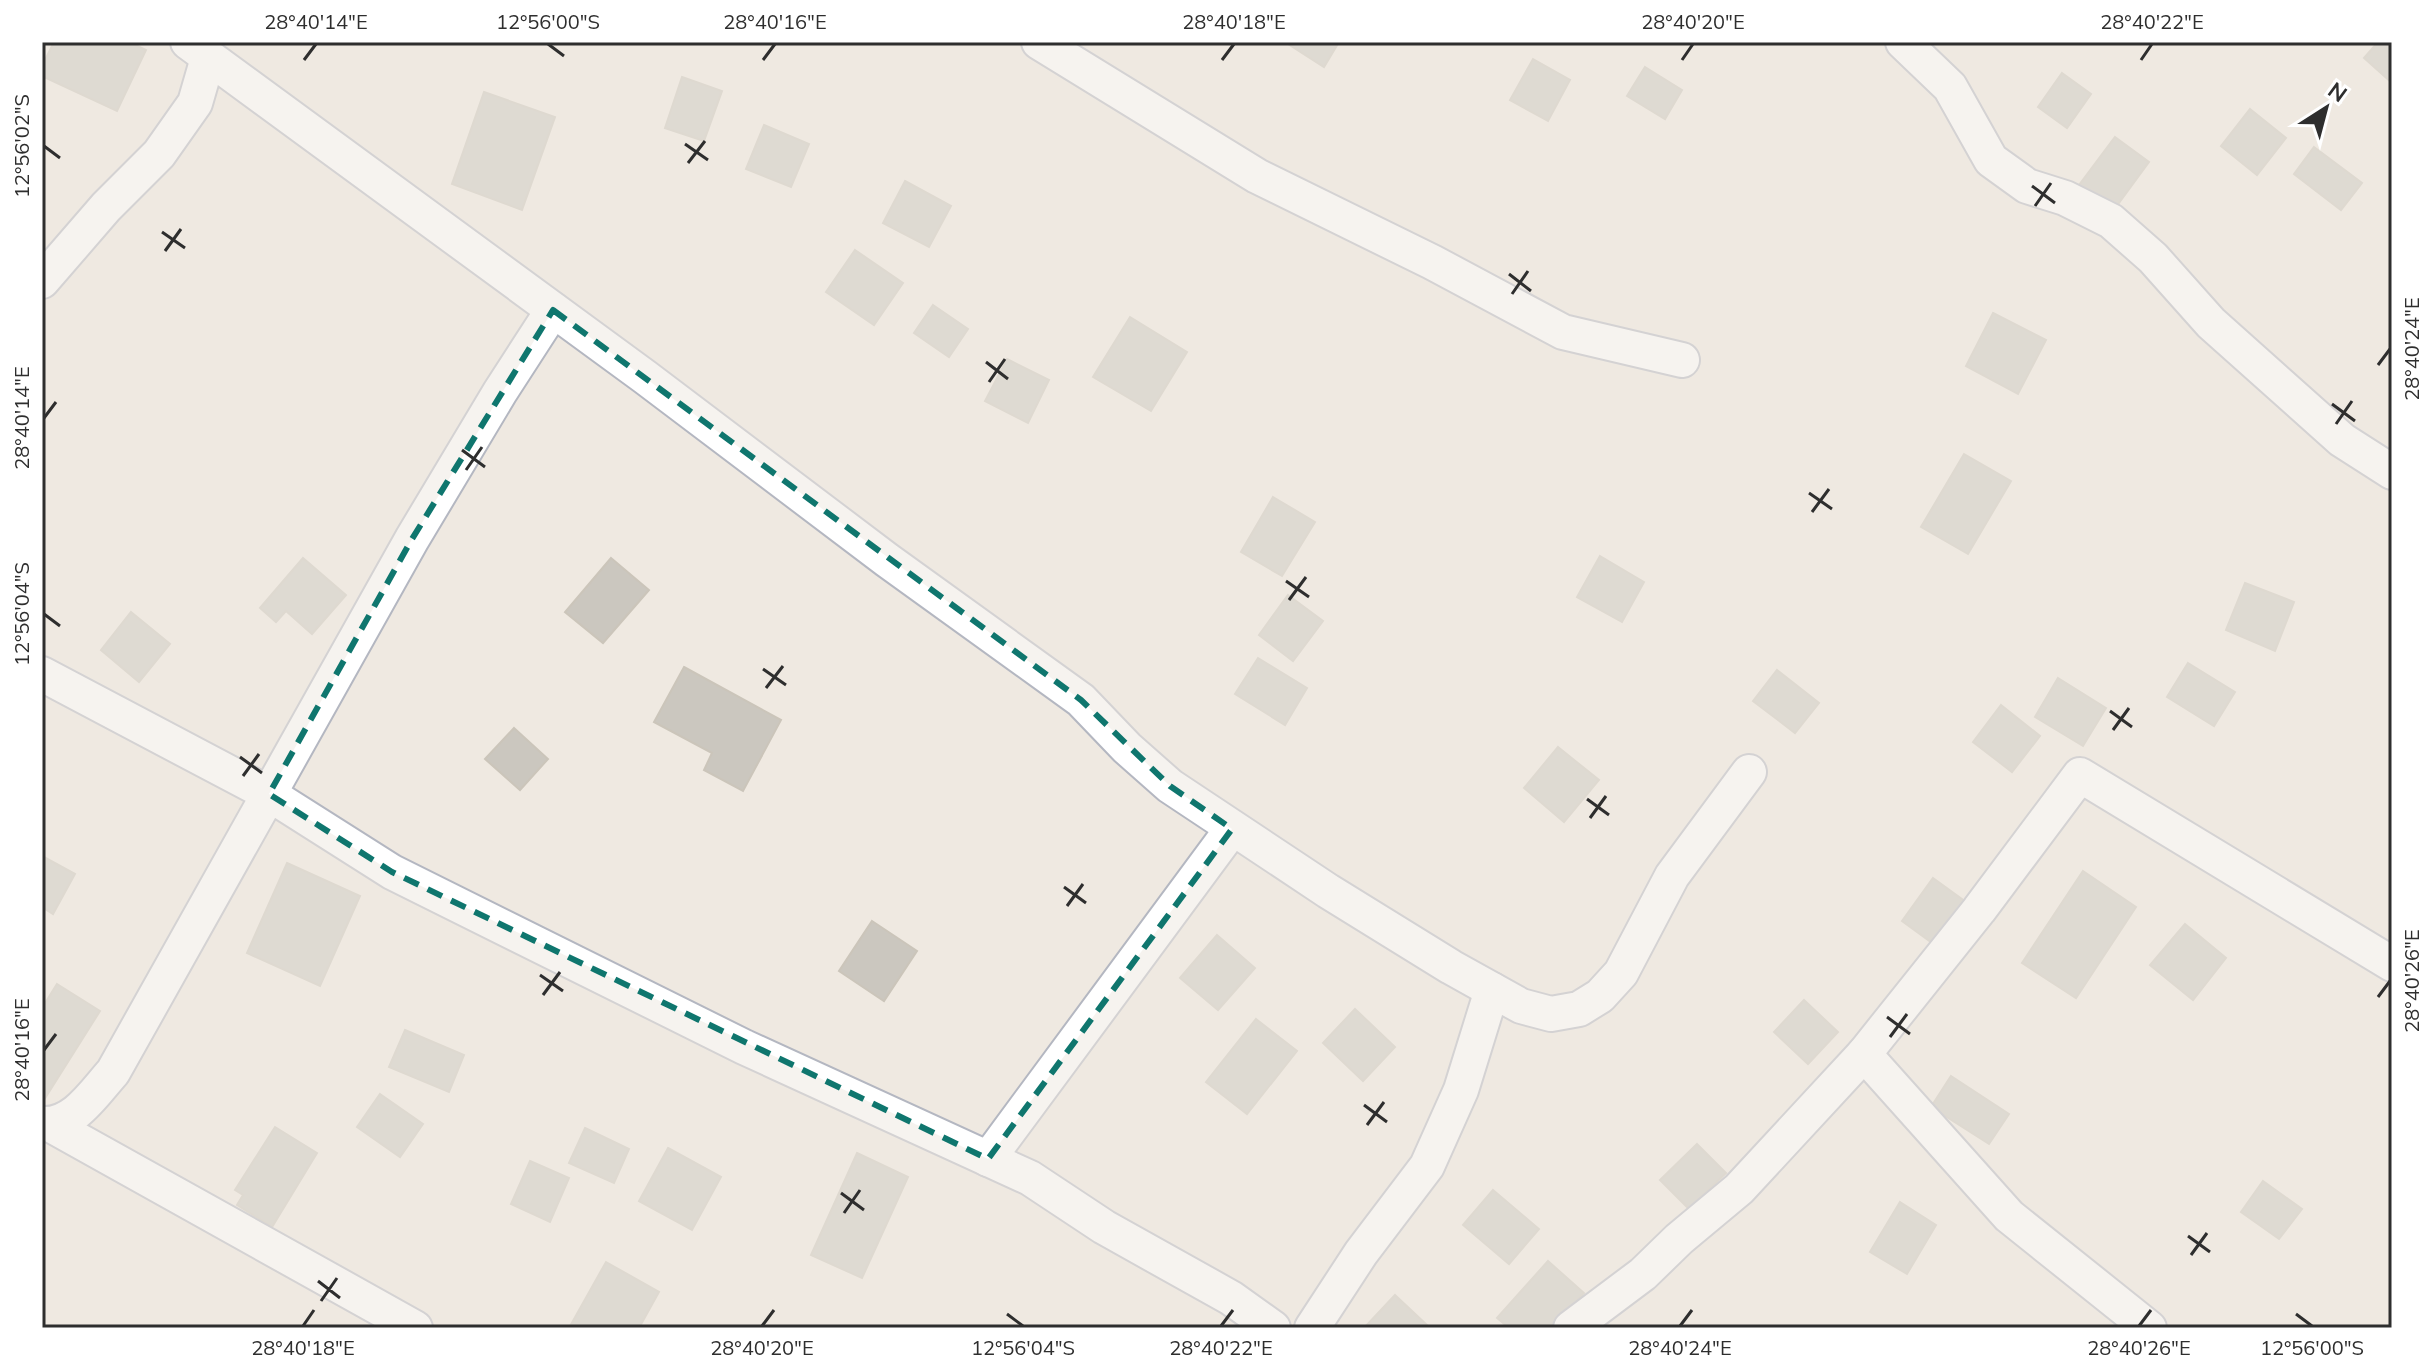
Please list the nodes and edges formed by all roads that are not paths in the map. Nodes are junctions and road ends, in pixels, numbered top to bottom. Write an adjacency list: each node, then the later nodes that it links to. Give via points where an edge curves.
1 (1039, 42): 6 (street, via 1257,176 1563,332)
2 (1903, 42): 7 (street, via 1950,87 1991,160 2027,186 2111,221 2153,258 2211,323 2342,440)
3 (198, 50): 4 (street, via 195,103 159,154); 5 (street)
4 (42, 281)
5 (553, 310): 10 (street, via 412,539); 11 (street, via 1081,700 1170,786)
6 (1682, 360)
7 (2392, 472)
8 (42, 674): 10 (street)
9 (1749, 772): 13 (street, via 1672,876 1621,973 1600,996 1579,1009 1551,1014)
10 (269, 794): 15 (street, via 113,1072 76,1114); 16 (street, via 392,872 744,1047)
11 (1232, 829): 13 (street); 16 (street)
12 (2392, 964): 14 (street, via 2080,775)
13 (1492, 990): 19 (street, via 1461,1090 1427,1166)
14 (1864, 1054): 20 (street, via 1739,1189 1643,1274); 21 (street, via 2009,1216)
15 (46, 1124): 17 (street)
16 (988, 1159): 18 (street, via 1030,1178)
17 (415, 1328)
18 (1273, 1328)
19 (1312, 1328)
20 (1571, 1328)
21 (2149, 1328)

